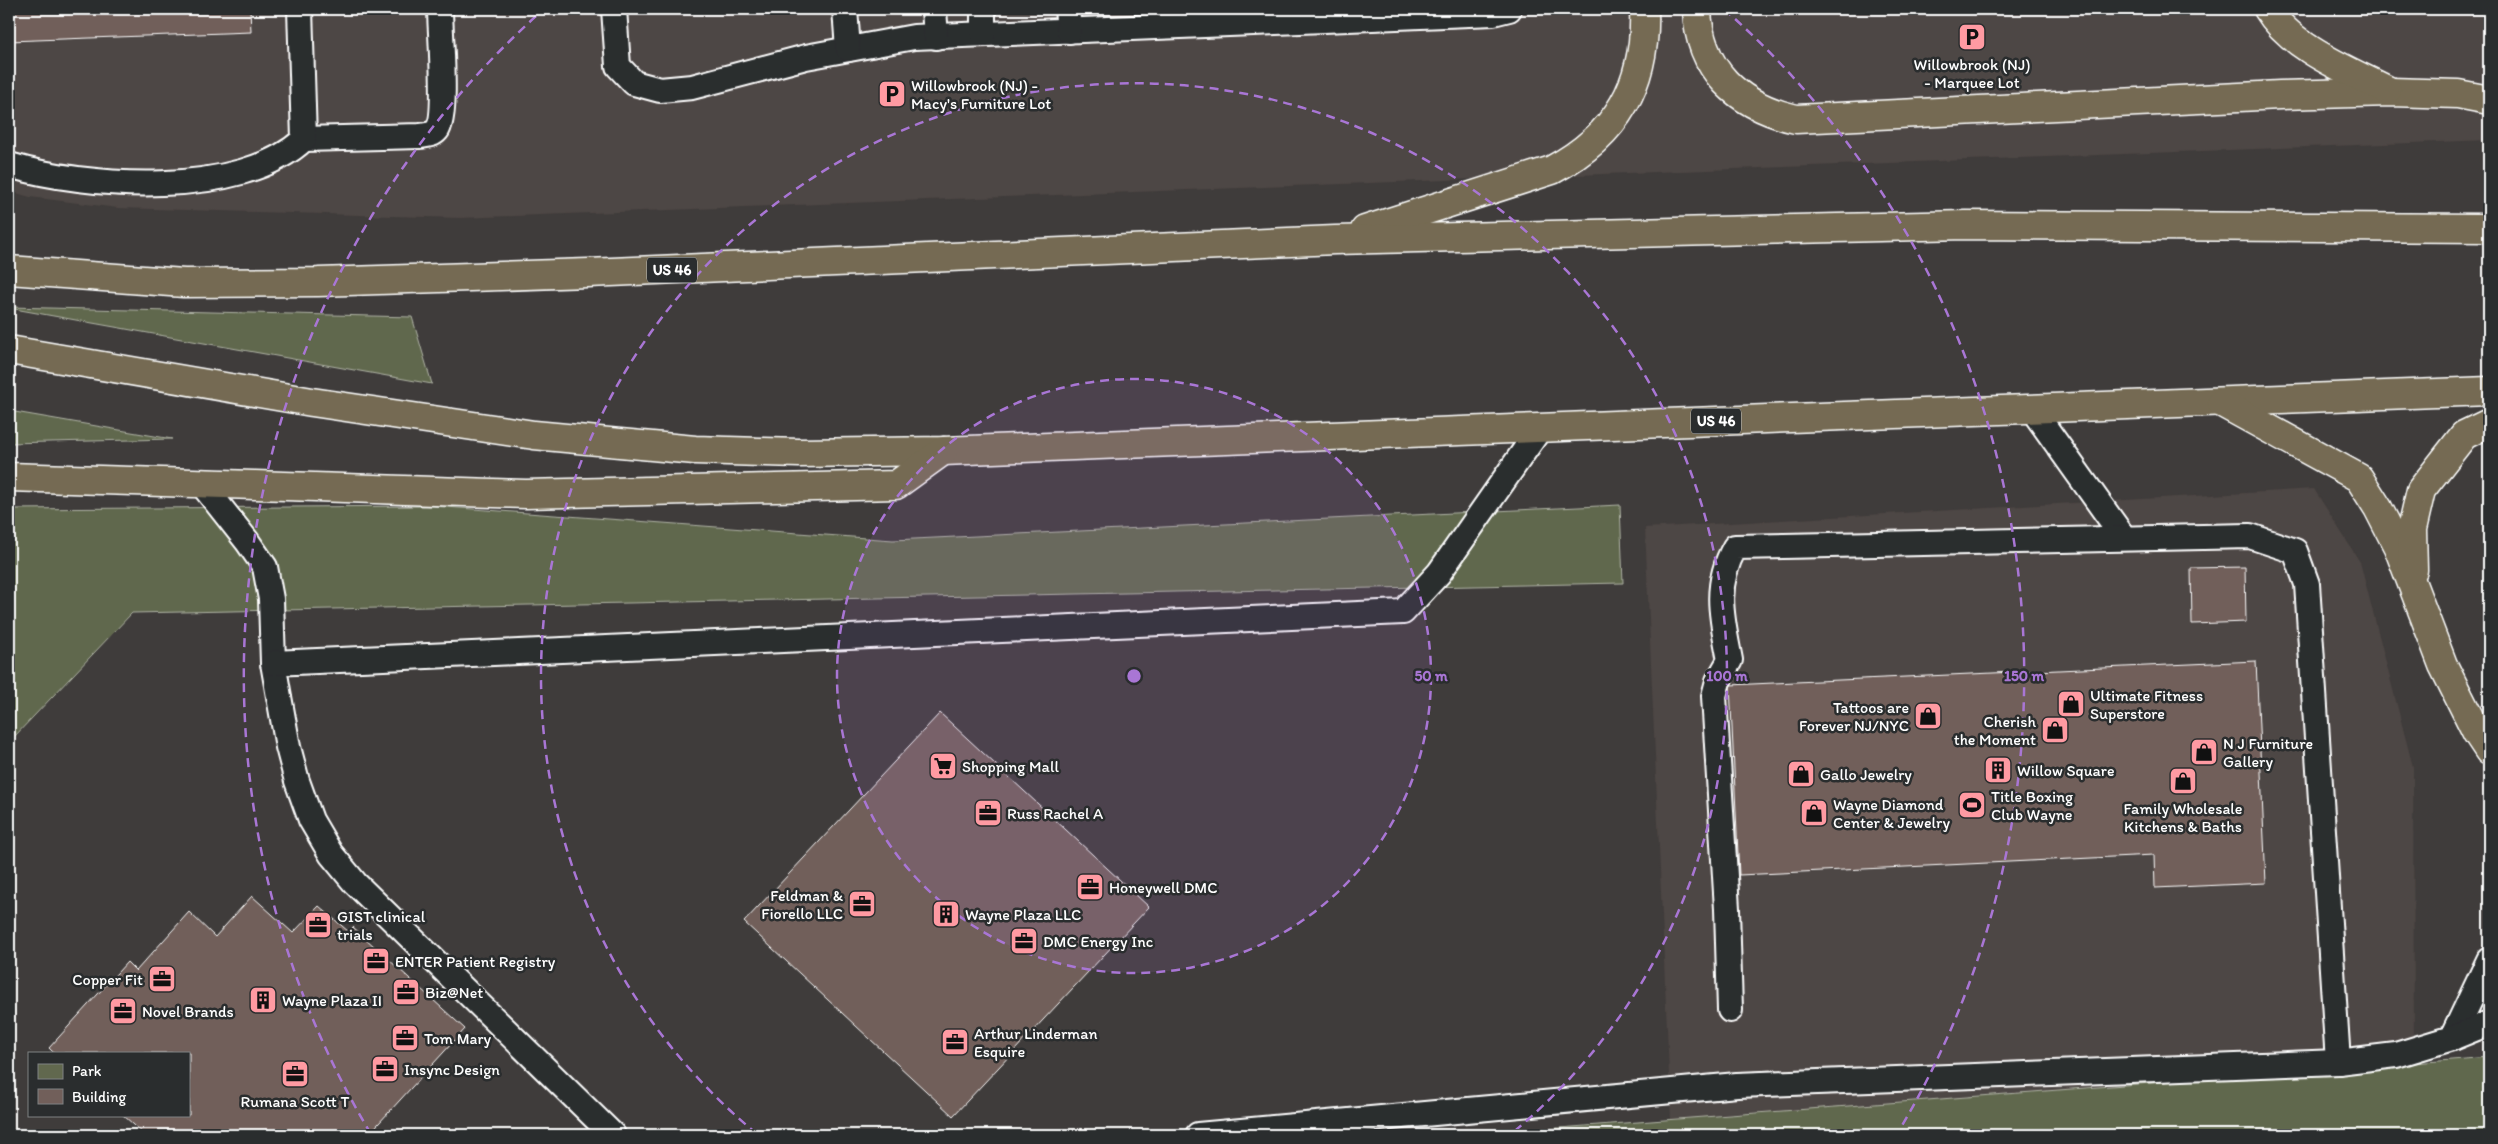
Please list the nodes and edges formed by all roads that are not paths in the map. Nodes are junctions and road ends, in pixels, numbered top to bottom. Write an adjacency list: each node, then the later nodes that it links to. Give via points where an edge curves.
1 (300, 9): 17 (lane)
2 (440, 9): 17 (lane, via 443,113 437,130 431,135 420,136)
3 (614, 9): 14 (lane, via 618,66 634,83 660,90 692,87)
4 (845, 9): 14 (lane)
5 (934, 9): 13 (lane)
6 (983, 9): 12 (lane)
7 (1508, 9): 11 (lane, via 1483,14)
8 (1644, 9): 20 (highway, via 1643,48 1627,100 1612,123 1574,158 1552,170)
9 (1697, 9): 15 (highway, via 1697,27 1704,49 1729,86 1756,106 1796,119)
10 (2268, 9): 15 (highway, via 2272,17 2302,45)
11 (1068, 20): 12 (lane)
12 (984, 34): 13 (lane)
13 (936, 37): 14 (lane, via 914,37)
14 (848, 49)
15 (2391, 92): 16 (highway, via 2458,94)
16 (2489, 100)
17 (304, 139): 18 (lane, via 292,150 266,164 205,181 124,183 42,175)
18 (9, 165)
19 (2489, 228): 20 (highway, US 46, via 1966,225)
20 (1335, 240): 21 (highway, US 46, via 598,273 318,282 184,283)
21 (9, 270)
22 (9, 350): 28 (highway, US 46, via 322,404 534,435 705,450 799,453)
23 (2489, 391): 24 (highway, US 46)
24 (2220, 403): 25 (highway, US 46); 32 (highway, via 2359,478 2398,546)
25 (2032, 409): 27 (highway, US 46); 31 (lane)
26 (2489, 423): 32 (highway, via 2464,435 2421,490 2412,529 2412,565)
27 (1541, 427): 28 (highway, US 46); 33 (lane, via 1439,573 1403,612)
28 (943, 451): 30 (highway, via 896,485 526,494)
29 (9, 476): 30 (highway)
30 (202, 484): 33 (lane, via 265,567 271,599)
31 (2124, 538): 36 (lane, via 1735,547 1724,566 1721,581 1723,626 1730,660 1714,696); 39 (lane, via 2250,536 2294,551 2307,584)
32 (2419, 601): 34 (highway, via 2443,665)
33 (273, 663): 40 (lane, via 297,781 311,820 331,854 355,883)
34 (2489, 750)
35 (2489, 960): 38 (lane)
36 (1730, 1010)
37 (2489, 1023): 38 (lane)
38 (2452, 1038): 39 (lane, via 2396,1055)
39 (2338, 1062): 41 (lane, via 1737,1085)
40 (613, 1135)
41 (1198, 1135)

